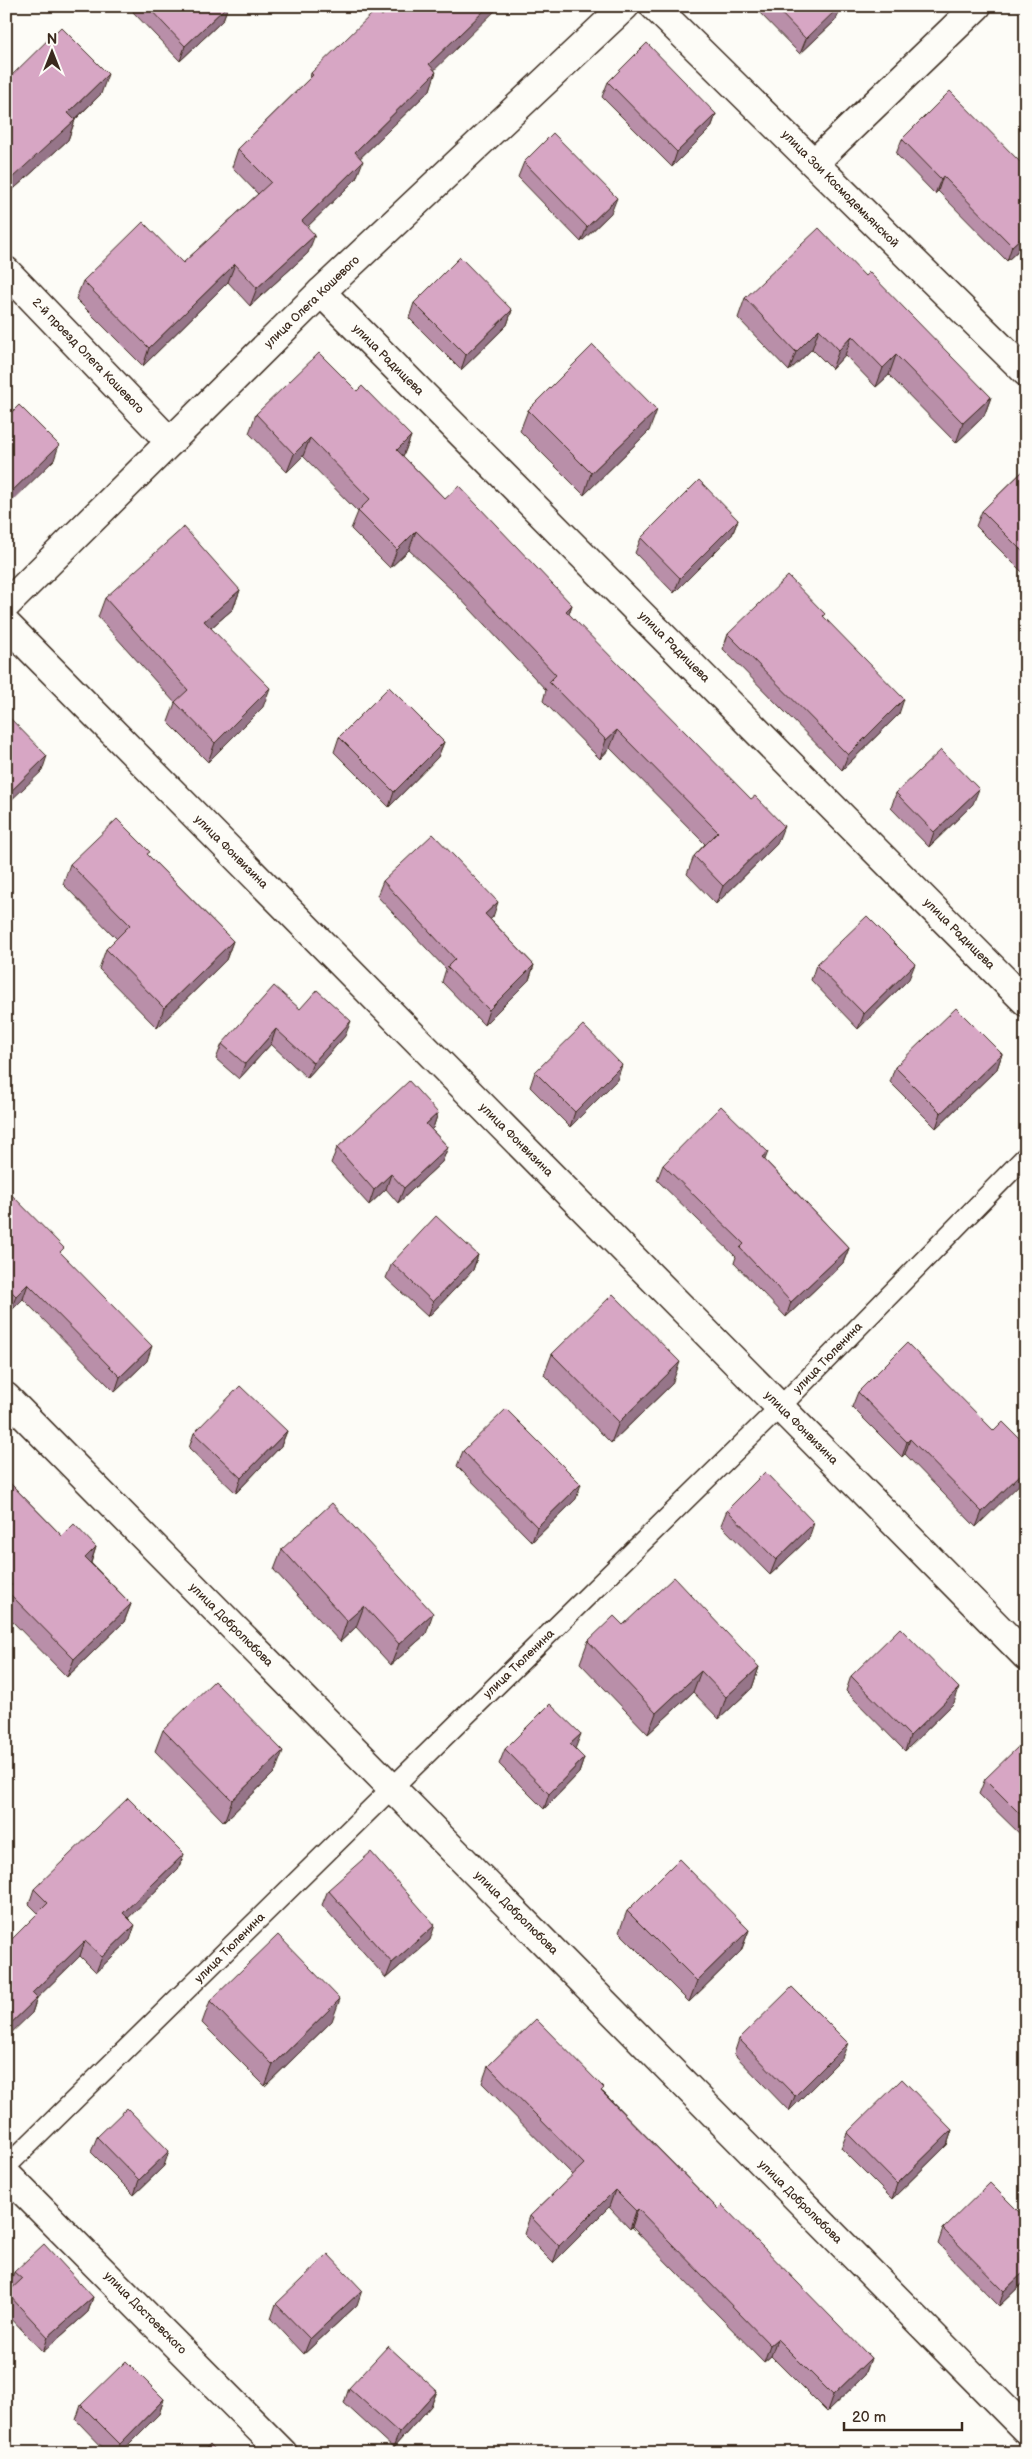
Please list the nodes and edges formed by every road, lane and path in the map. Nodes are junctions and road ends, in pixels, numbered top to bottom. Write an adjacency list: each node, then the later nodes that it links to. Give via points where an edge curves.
1 (625, 6): 6 (street, улица Олега Кошевого)
2 (654, 6): 4 (street, улица Зои Космодемьянской)
3 (977, 6): 4 (street)
4 (814, 163): 7 (street, улица Зои Космодемьянской)
5 (6, 271): 8 (street, 2-й проезд Олега Кошевого)
6 (321, 292): 8 (street, улица Олега Кошевого); 11 (street, улица Радищева)
7 (1026, 372)
8 (170, 442): 9 (street, улица Олега Кошевого)
9 (6, 605)
10 (6, 624): 14 (street, улица Фонвизина)
11 (1026, 1002)
12 (1026, 1156): 14 (lane, улица Тюленина)
13 (6, 1397): 16 (street, улица Добролюбова)
14 (780, 1407): 15 (street, улица Фонвизина); 16 (lane, улица Тюленина)
15 (1026, 1656)
16 (392, 1788): 17 (lane, улица Тюленина); 19 (street, улица Добролюбова)
17 (6, 2167)
18 (6, 2174): 20 (street, улица Достоевского)
19 (1026, 2430)
20 (283, 2453)

